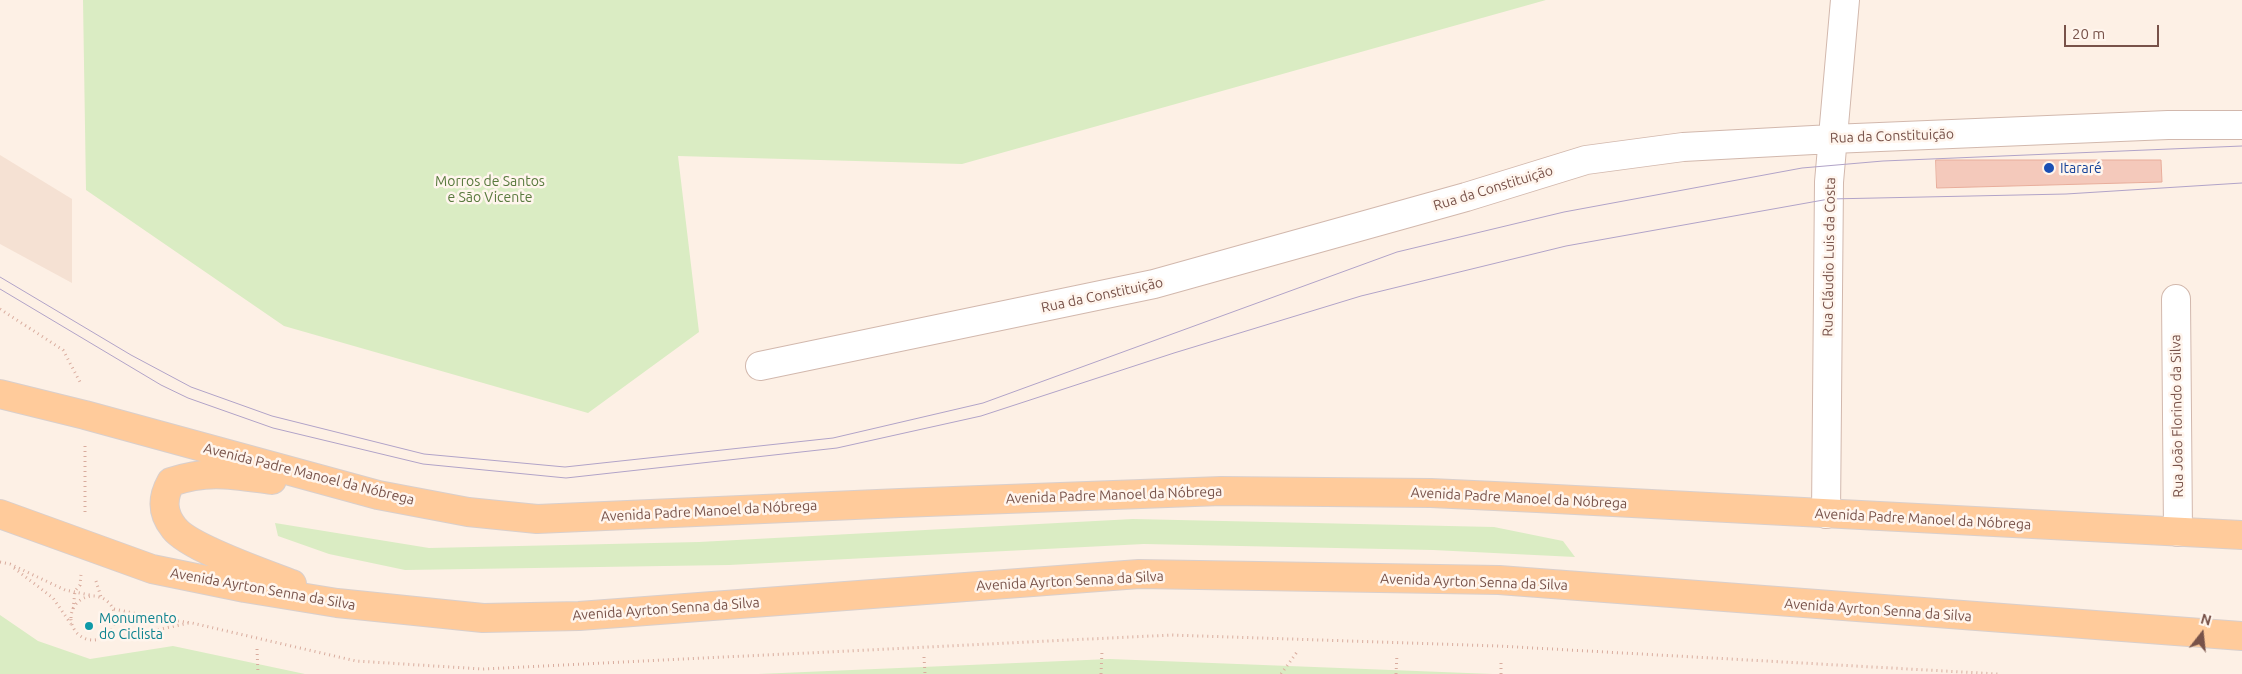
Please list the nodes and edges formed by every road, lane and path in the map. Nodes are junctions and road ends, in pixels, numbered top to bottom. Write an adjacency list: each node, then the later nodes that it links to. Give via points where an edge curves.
1 (1845, 0): 3 (street, Rua Cláudio Luis da Costa)
2 (2242, 125): 3 (street, Rua da Constituição, via 2168,125)
3 (1832, 139): 5 (street, Rua da Constituição, via 1683,147 1586,160 1154,284); 9 (street, Rua Cláudio Luis da Costa)
4 (2176, 299): 10 (street, Rua João Florindo da Silva)
5 (760, 366)
6 (0, 394): 7 (main road, Avenida Padre Manoel da Nóbrega)
7 (378, 494): 9 (main road, Avenida Padre Manoel da Nóbrega, via 468,512 538,519 1221,491 1431,493); 17 (main road, via 215,472 171,482 165,492 166,516 182,536 214,553)
8 (0, 514): 12 (main road, Avenida Ayrton Senna da Silva)
9 (1826, 514): 10 (main road, Avenida Padre Manoel da Nóbrega)
10 (2178, 532): 11 (main road, Avenida Padre Manoel da Nóbrega)
11 (2242, 535)
12 (86, 546): 15 (path, via 80,584); 17 (main road, Avenida Ayrton Senna da Silva, via 152,569)
13 (0, 562): 14 (path)
14 (10, 564): 15 (path, via 65,590); 21 (path, via 53,598)
15 (75, 591): 16 (path); 19 (path)
16 (93, 596): 18 (path, via 101,597); 19 (path, via 84,598)
17 (338, 603): 22 (main road, Avenida Ayrton Senna da Silva, via 483,618 579,616 1139,574 1479,580)
18 (114, 609): 20 (path); 23 (path, via 113,626)
19 (72, 610): 21 (path)
20 (192, 623): 23 (path); 36 (path, via 356,661 482,668 1171,635 1498,646)
21 (73, 626): 23 (path, via 85,638)
22 (2242, 636)
23 (103, 639)
24 (257, 649): 30 (path)
25 (1102, 651): 32 (path)
26 (1297, 652): 33 (path)
27 (1397, 654): 34 (path)
28 (924, 656): 31 (path)
29 (1501, 659): 35 (path)
30 (258, 674)
31 (925, 674)
32 (1100, 674)
33 (1280, 674)
34 (1396, 674)
35 (1501, 674)
36 (1998, 674)

